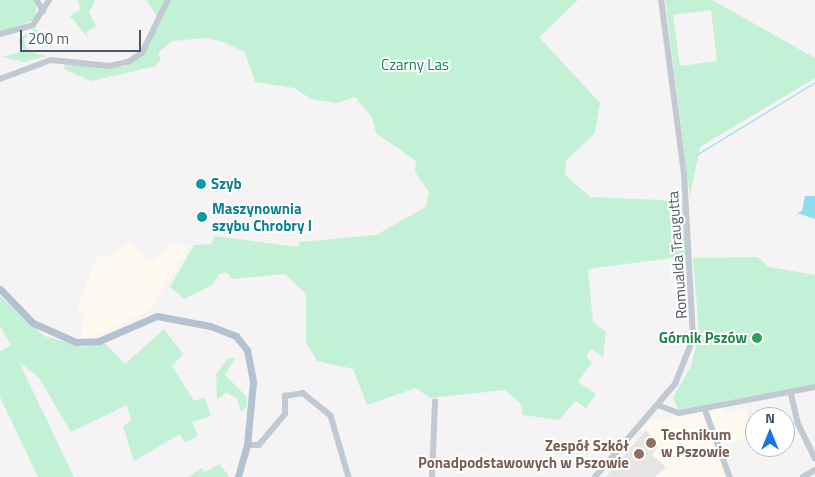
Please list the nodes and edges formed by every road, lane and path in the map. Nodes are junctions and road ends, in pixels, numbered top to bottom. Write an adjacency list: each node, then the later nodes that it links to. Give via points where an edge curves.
1 (37, 0): 5 (street)
2 (49, 0): 5 (street)
3 (168, 0): 7 (street, via 142,53 128,62 110,66 51,60)
4 (661, 0): 12 (street, Romualda Traugutta, via 684,174 694,324 686,364)
5 (43, 11): 6 (street, via 23,30)
6 (0, 34)
7 (0, 79)
8 (0, 290): 14 (main road, via 33,323 76,342 99,341 157,316 210,326 236,336 247,350 253,382)
9 (815, 387): 10 (street)
10 (791, 392): 13 (street); 15 (street, via 798,423)
11 (435, 402): 20 (street)
12 (658, 405): 13 (street, via 676,413); 17 (street, Romualda Traugutta)
13 (705, 409): 21 (street)
14 (247, 445): 18 (main road); 19 (street, via 259,445 285,414 285,396 303,393 331,416)
15 (815, 458)
16 (815, 470): 22 (street)
17 (600, 476)
18 (238, 477)
19 (349, 477)
20 (432, 477)
21 (730, 477)
22 (803, 477)

